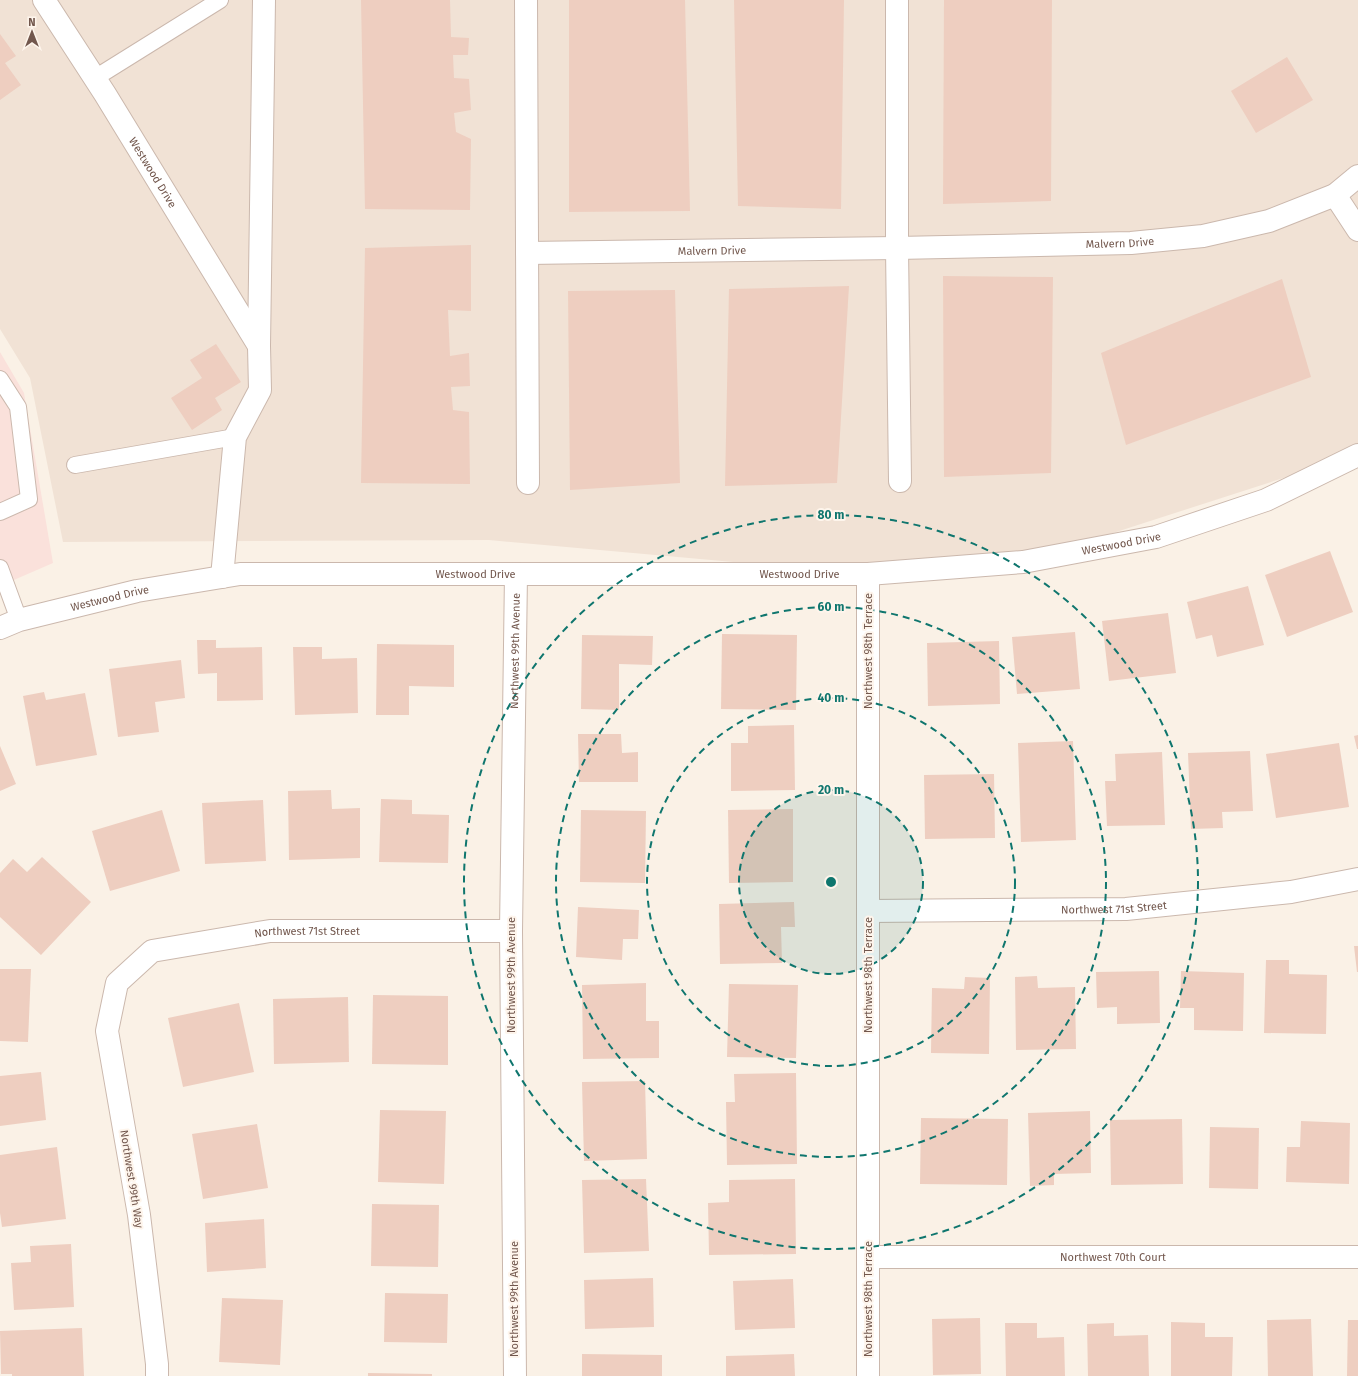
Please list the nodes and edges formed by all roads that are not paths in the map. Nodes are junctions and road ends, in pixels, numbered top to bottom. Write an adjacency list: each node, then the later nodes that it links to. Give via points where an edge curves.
1 (44, 0): 6 (street, Westwood Drive)
2 (220, 0): 6 (lane)
3 (264, 0): 12 (street)
4 (526, 0): 11 (street)
5 (897, 0): 10 (street)
6 (95, 78): 12 (street, Westwood Drive)
7 (1358, 176): 8 (street, Malvern Drive)
8 (1335, 194): 9 (street); 10 (street, Malvern Drive, via 1269,222 1203,236 1131,243)
9 (1358, 230)
10 (897, 248): 11 (street, Malvern Drive); 17 (street)
11 (527, 253): 18 (street)
12 (259, 346): 14 (street, via 260,390)
13 (0, 379): 19 (lane, via 18,407 29,499)
14 (235, 437): 16 (lane); 23 (street)
15 (1358, 455): 22 (street, Westwood Drive, via 1266,500 1156,537 1023,562)
16 (75, 465)
17 (900, 481)
18 (528, 483)
19 (0, 512)
20 (0, 568): 24 (lane)
21 (516, 574): 22 (street, Westwood Drive); 23 (street, Westwood Drive, via 240,574); 27 (street, Northwest 99th Avenue)
22 (868, 574): 26 (street, Northwest 98th Terrace)
23 (222, 577): 24 (street, Westwood Drive, via 137,591)
24 (9, 624)
25 (1358, 879): 26 (street, Northwest 71st Street, via 1291,892 1126,909)
26 (868, 912): 29 (street, Northwest 98th Terrace)
27 (511, 931): 28 (street, Northwest 71st Street, via 270,931 152,951); 32 (street, Northwest 99th Avenue)
28 (117, 983): 31 (street, Northwest 99th Way, via 107,1032 139,1215)
29 (868, 1257): 30 (street, Northwest 70th Court); 33 (street, Northwest 98th Terrace)
30 (1358, 1257)
31 (157, 1376)
32 (515, 1376)
33 (868, 1376)

